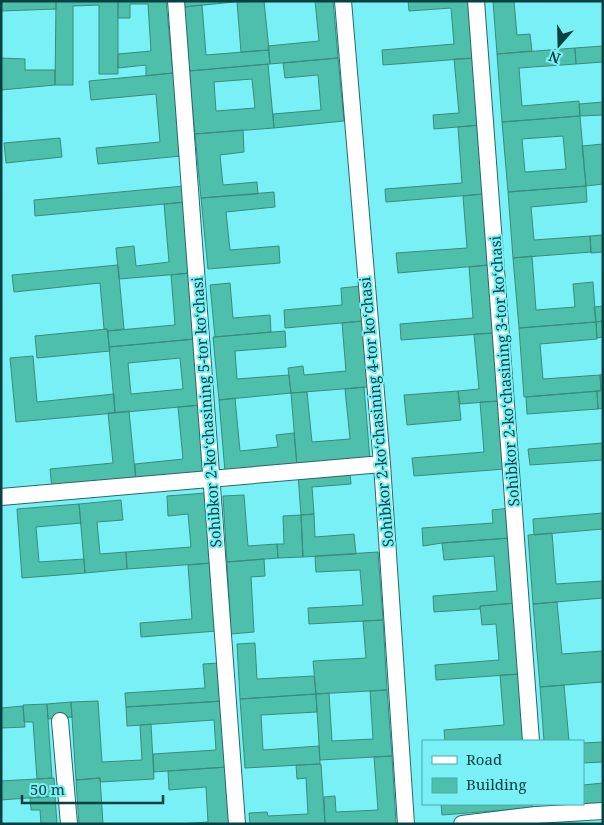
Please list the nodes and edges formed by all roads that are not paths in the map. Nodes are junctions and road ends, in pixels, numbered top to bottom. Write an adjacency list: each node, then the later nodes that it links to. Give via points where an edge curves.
1 (176, 1): 5 (street, Sohibkor 2-ko‘chasining 5-tor ko‘chasi)
2 (343, 1): 4 (street, Sohibkor 2-ko‘chasining 4-tor ko‘chasi)
3 (476, 1): 8 (street, Sohibkor 2-ko‘chasining 3-tor ko‘chasi)
4 (382, 464): 5 (street); 13 (street, Sohibkor 2-ko‘chasining 4-tor ko‘chasi)
5 (212, 478): 6 (street); 12 (street, Sohibkor 2-ko‘chasining 5-tor ko‘chasi)
6 (1, 497)
7 (60, 721): 11 (street)
8 (531, 740)
9 (603, 811): 10 (street)
10 (536, 814): 14 (street)
11 (69, 824)
12 (236, 824)
13 (406, 824)
14 (462, 824)

